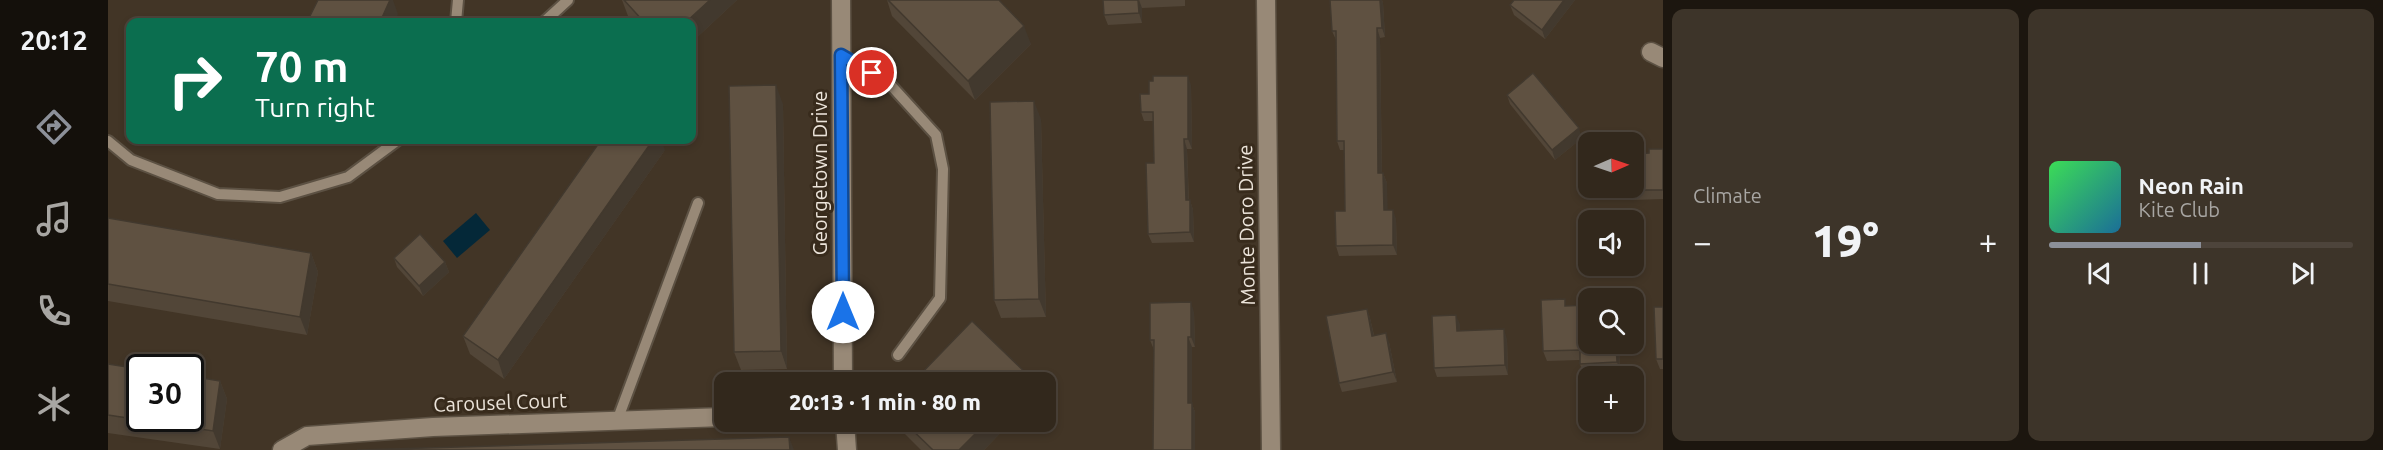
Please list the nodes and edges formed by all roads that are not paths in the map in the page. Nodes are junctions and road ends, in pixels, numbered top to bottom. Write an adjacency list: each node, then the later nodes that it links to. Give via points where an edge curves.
1 (458, 0): 5 (lane)
2 (568, 0): 6 (lane)
3 (841, 0): 7 (street, Georgetown Drive)
4 (1266, 0): 18 (street, Monte Doro Drive)
5 (456, 18)
6 (548, 18)
7 (841, 55): 11 (lane, via 887,81 936,135 943,169 940,298); 12 (street, Georgetown Drive)
8 (108, 141): 9 (lane, via 131,160 218,194 280,197 348,177)
9 (393, 144)
10 (698, 203): 14 (lane)
11 (898, 355)
12 (843, 372)
13 (714, 417): 14 (street, Carousel Court)
14 (617, 421): 16 (street, Carousel Court, via 307,436)
15 (846, 432): 17 (street)
16 (282, 450)
17 (847, 450)
18 (1271, 450)

